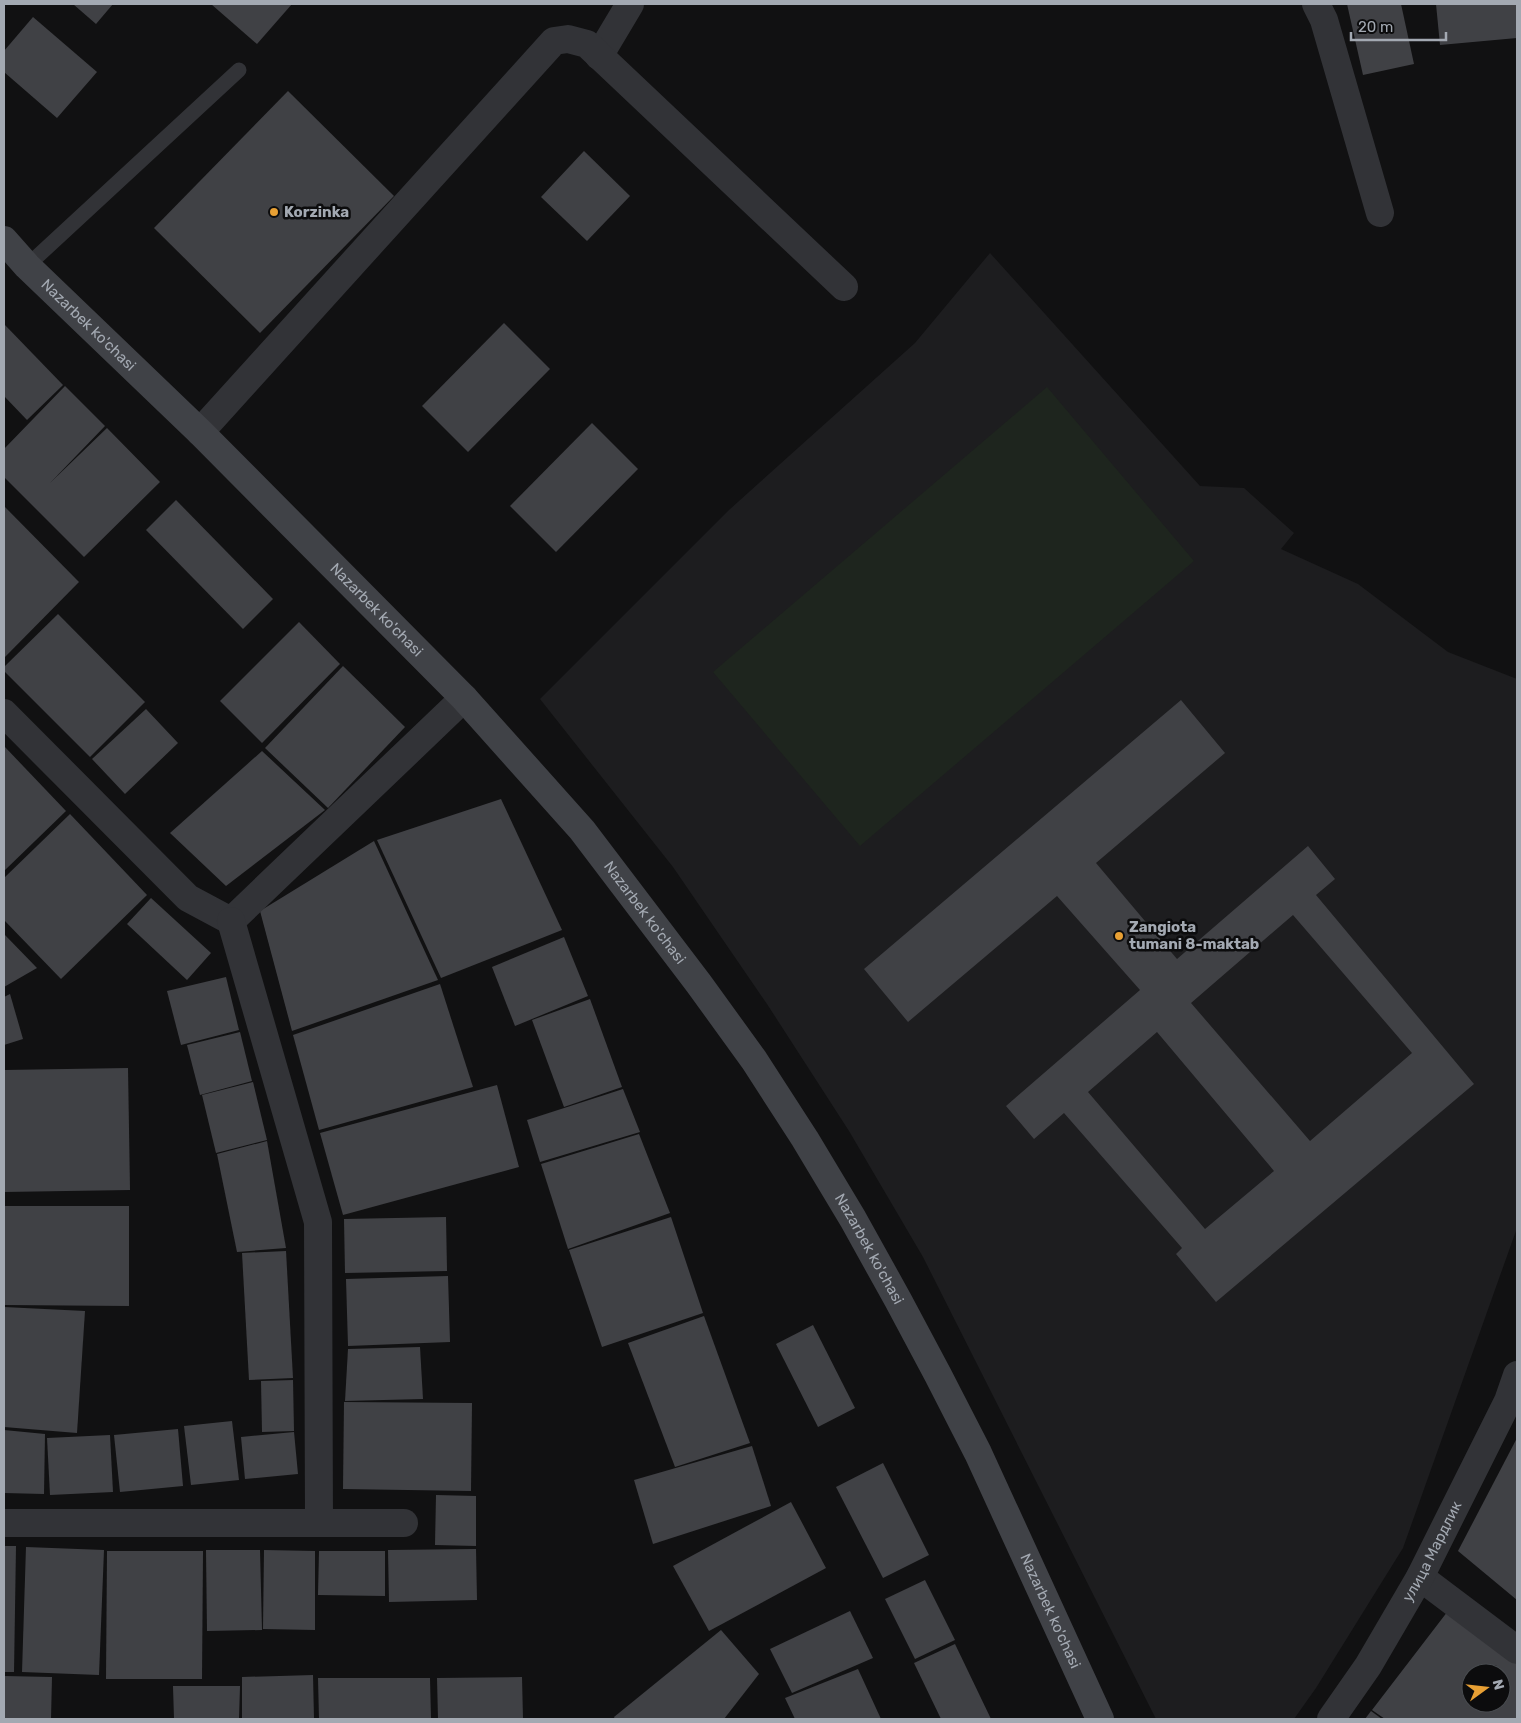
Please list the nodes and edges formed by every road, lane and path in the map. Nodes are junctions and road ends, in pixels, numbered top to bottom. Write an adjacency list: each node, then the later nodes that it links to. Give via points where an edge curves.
1 (630, 4): 3 (street)
2 (1316, 4): 5 (street, via 1324,20)
3 (599, 56): 8 (street); 9 (street, via 587,44 568,39 554,41)
4 (239, 70): 7 (lane)
5 (1380, 214)
6 (4, 240): 7 (main road, Nazarbek ko'chasi)
7 (27, 266): 9 (main road, Nazarbek ko'chasi)
8 (844, 287)
9 (200, 432): 10 (main road, Nazarbek ko'chasi)
10 (464, 698): 12 (street); 19 (main road, Nazarbek ko'chasi, via 582,830 630,891 738,1038 805,1138 853,1219 978,1453)
11 (4, 714): 12 (street, via 188,898)
12 (231, 921): 14 (street, via 318,1222)
13 (1517, 1374): 17 (street, улица Мардлик, via 1508,1401)
14 (319, 1522): 15 (street); 16 (street)
15 (4, 1523)
16 (404, 1523)
17 (1420, 1577): 18 (street); 20 (street, улица Мардлик, via 1368,1666)
18 (1517, 1650)
19 (1100, 1719)
20 (1331, 1719)

